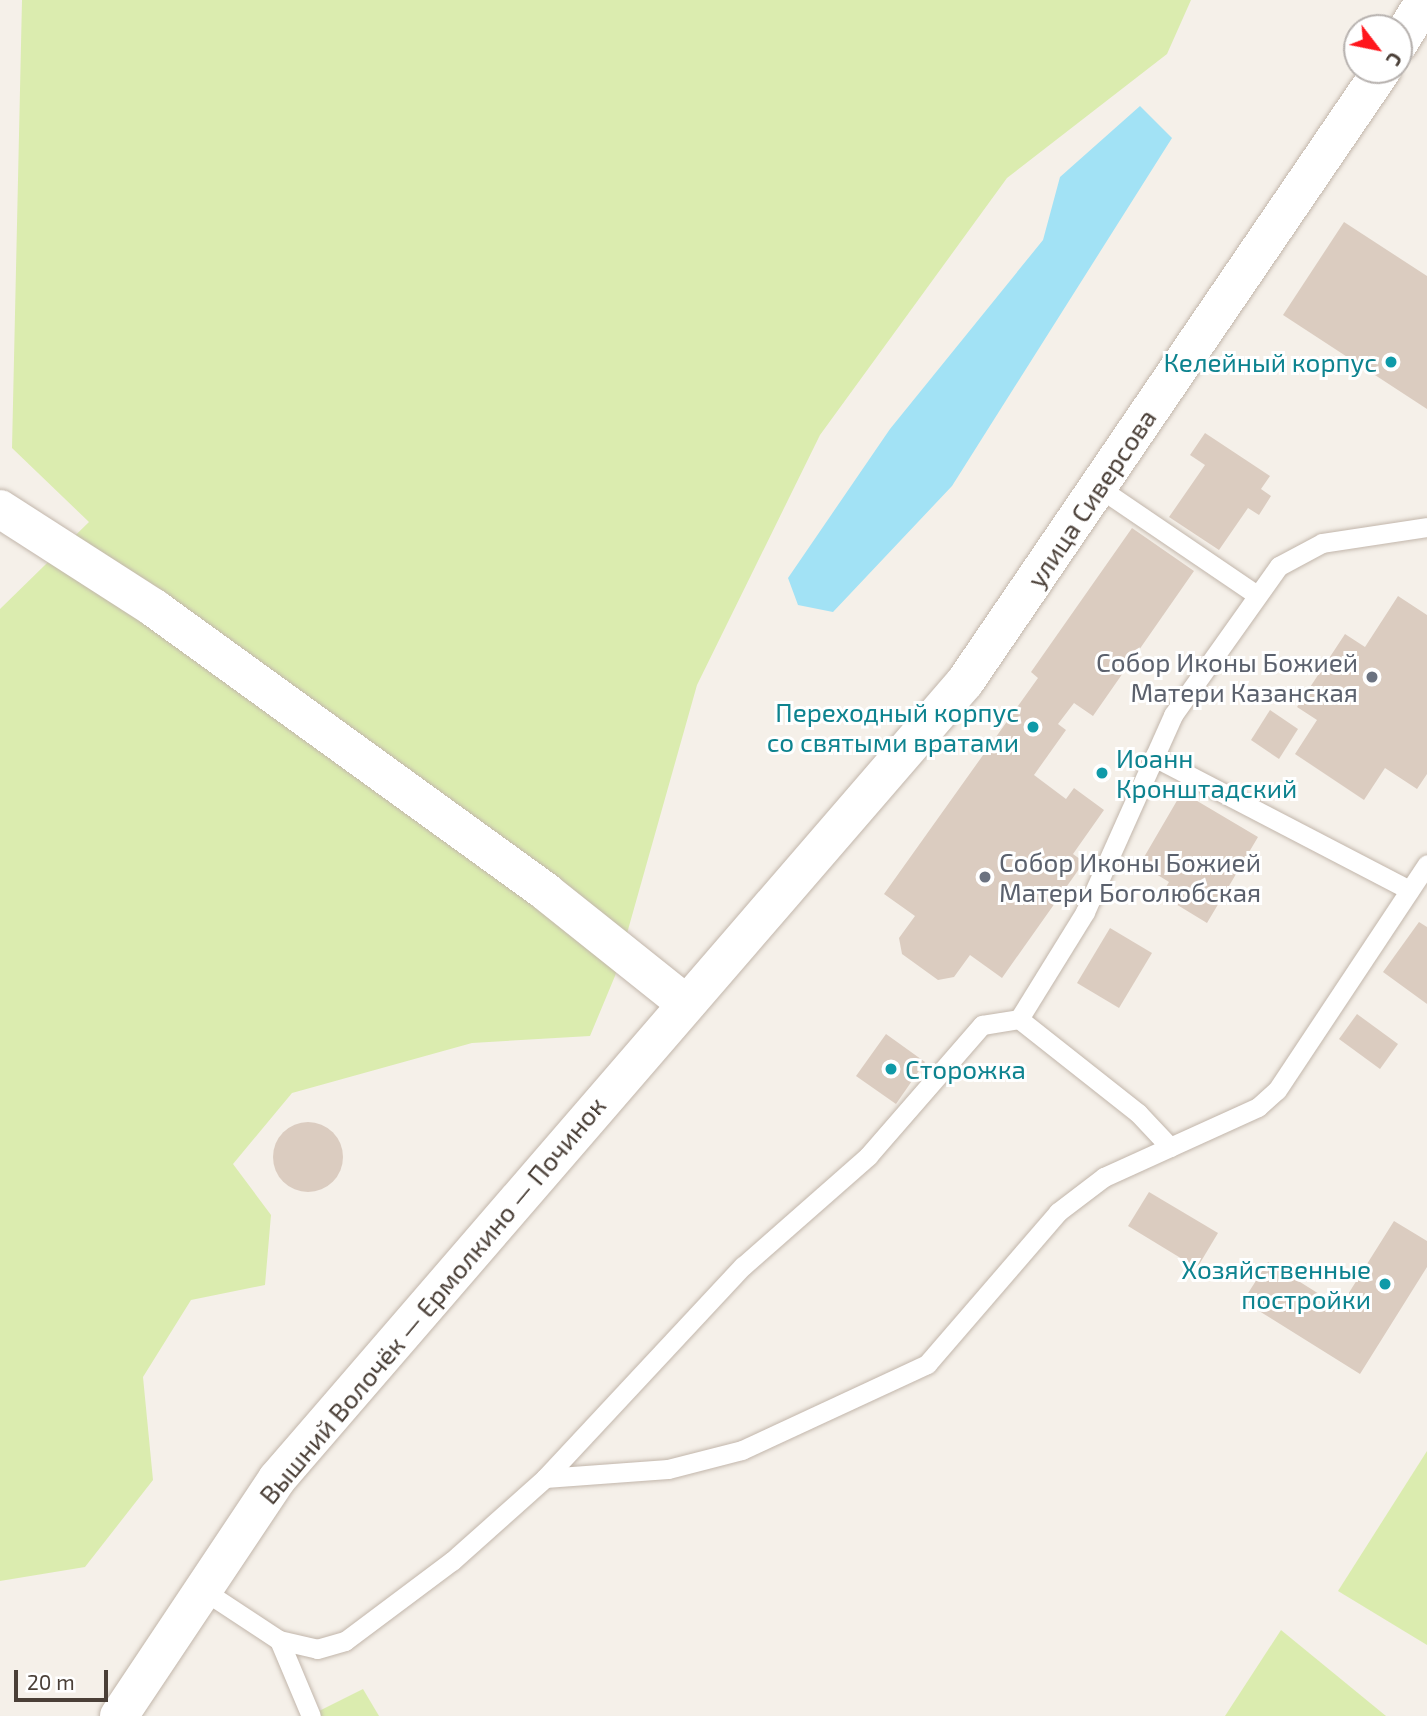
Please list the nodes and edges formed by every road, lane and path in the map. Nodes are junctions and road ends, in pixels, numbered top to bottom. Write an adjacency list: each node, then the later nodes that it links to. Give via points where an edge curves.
1 (1425, 0): 2 (street)
2 (1413, 20)
3 (1372, 84): 4 (street, улица Сиверсова)
4 (1098, 487): 7 (lane); 11 (street, улица Сиверсова, via 965,682)
5 (0, 509): 12 (street, via 154,608 546,892)
6 (1427, 527): 7 (lane, via 1297,551)
7 (1257, 595): 8 (lane, via 1173,715)
8 (1154, 757): 10 (lane); 13 (lane, via 1085,912)
9 (1427, 864): 10 (lane)
10 (1409, 890): 14 (lane, via 1277,1090 1258,1107)
11 (769, 902): 12 (street, Вышний Волочёк — Ермолкино — Починок)
12 (685, 1003): 16 (street, Вышний Волочёк — Ермолкино — Починок, via 277,1479)
13 (1019, 1019): 14 (lane, via 1138,1113); 15 (lane, via 982,1025 957,1047 868,1156 743,1266)
14 (1170, 1147): 15 (lane, via 1104,1177 1058,1212 962,1330 927,1364 877,1392 743,1450 668,1469)
15 (545, 1478): 17 (lane, via 452,1561 345,1641 317,1649)
16 (201, 1588): 17 (lane); 18 (street, Вышний Волочёк — Ермолкино — Починок)
17 (279, 1640): 19 (lane)
18 (119, 1716)
19 (311, 1716)

